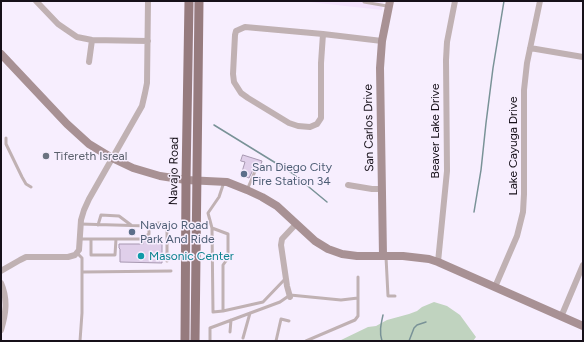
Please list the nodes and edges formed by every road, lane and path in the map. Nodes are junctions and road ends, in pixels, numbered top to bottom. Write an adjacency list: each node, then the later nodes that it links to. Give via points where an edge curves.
1 (36, 1): 10 (street, via 61,27 78,37)
2 (148, 1): 11 (street)
3 (188, 1): 20 (main road, Navajo Road)
4 (199, 1): 21 (main road, Navajo Road)
5 (364, 1): 8 (lane)
6 (455, 1): 39 (street, Beaver Lake Drive, via 446,48 447,171)
7 (540, 1): 13 (street, Lake Cayuga Drive)
8 (390, 3): 12 (street, San Carlos Drive)
9 (323, 34): 9 (street, via 245,27 236,31 233,74 236,86 244,96 289,123 315,126 321,118); 12 (street)
10 (92, 40): 11 (street); 16 (street)
11 (148, 41): 18 (street, via 144,100)
12 (382, 41): 25 (street, San Carlos Drive)
13 (530, 48): 15 (street); 47 (street, Lake Cayuga Drive, via 524,90 523,212 517,236)
14 (1, 54): 18 (street, via 67,124 89,144)
15 (583, 57)
16 (89, 62)
17 (6, 138): 24 (lane, via 6,144 22,177)
18 (112, 158): 20 (street, via 133,168); 27 (street, via 86,205)
19 (256, 170): 26 (lane)
20 (186, 180): 21 (street); 61 (main road, Navajo Road)
21 (196, 180): 22 (street); 62 (main road, Navajo Road)
22 (224, 182): 26 (street); 32 (lane, via 208,213)
23 (348, 185): 25 (street)
24 (31, 188)
25 (382, 189): 37 (street, San Carlos Drive)
26 (247, 190): 28 (street, via 269,201)
27 (80, 224): 29 (lane); 33 (street)
28 (296, 224): 37 (street, via 315,241 335,252 357,256); 45 (street, via 282,239)
29 (98, 225): 30 (lane); 30 (lane, via 101,215 119,216)
30 (131, 225): 31 (lane)
31 (149, 226): 35 (lane, via 149,234 141,239); 38 (lane, via 156,222 167,224)
32 (212, 228): 51 (lane, via 213,312); 51 (lane, via 228,234 228,258 223,265)
33 (79, 239): 34 (lane); 36 (street)
34 (91, 239): 35 (lane); 35 (lane, via 91,255 115,255)
35 (116, 239)
36 (77, 253): 41 (street, via 71,257 26,257); 43 (lane, via 82,258)
37 (384, 256): 39 (street, via 403,256); 49 (lane, via 388,296)
38 (166, 261)
39 (438, 262): 47 (street)
40 (583, 266): 53 (street)
41 (1, 271)
42 (172, 271): 43 (lane)
43 (83, 272): 60 (lane)
44 (358, 277): 50 (lane)
45 (286, 279): 48 (street); 51 (lane, via 262,302)
46 (1, 283): 57 (street, via 6,305)
47 (495, 287): 53 (street)
48 (290, 296): 50 (lane, via 341,300); 52 (lane)
49 (395, 296)
50 (358, 298): 65 (lane, via 358,316 355,320)
51 (223, 311)
52 (250, 313): 54 (lane); 59 (lane)
53 (561, 317): 56 (street)
54 (231, 320): 58 (lane); 63 (lane, via 210,328)
55 (289, 320): 64 (lane, via 281,319)
56 (583, 326)
57 (1, 330)
58 (230, 332)
59 (242, 338)
60 (80, 341)
61 (185, 341)
62 (195, 341)
63 (210, 341)
64 (276, 341)
65 (306, 341)

